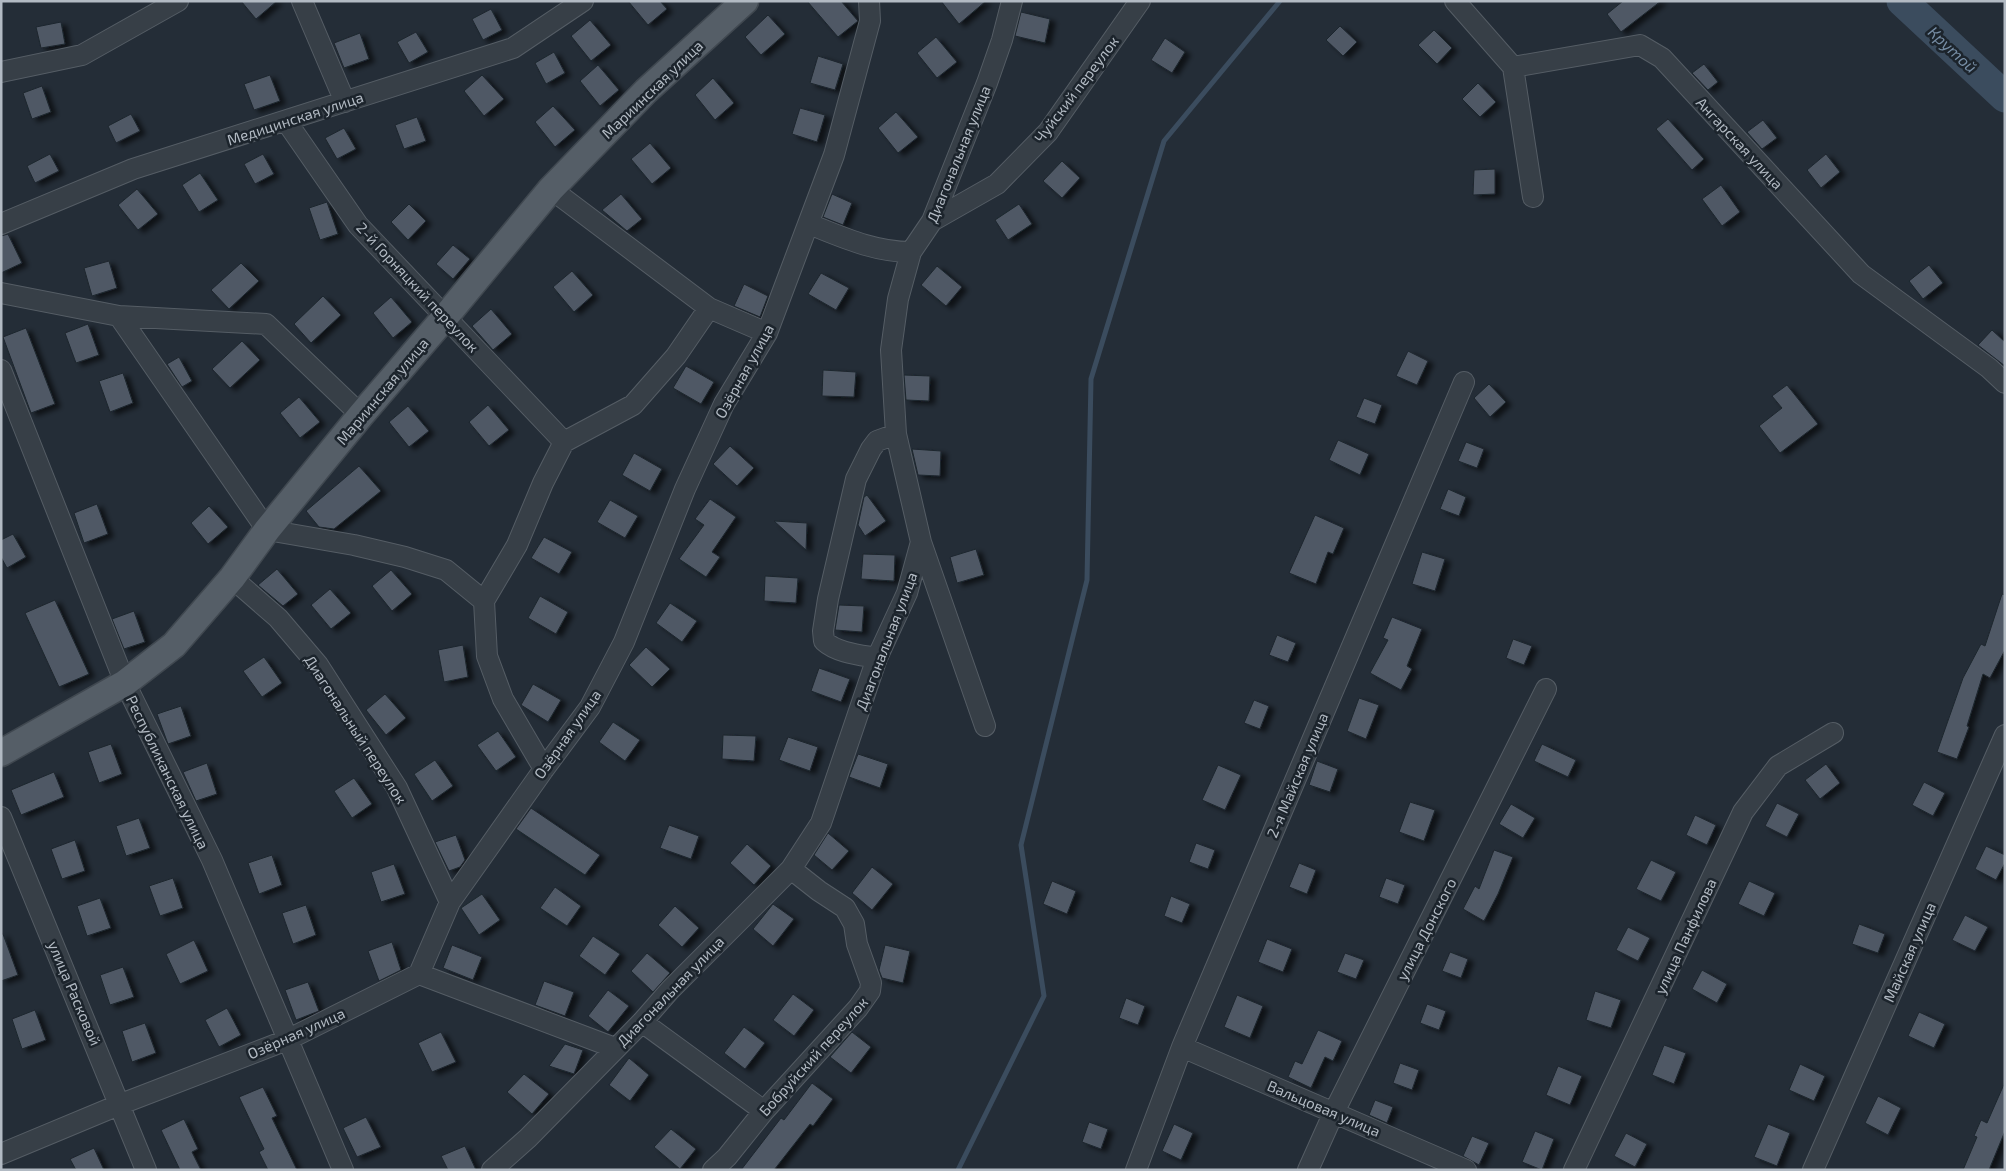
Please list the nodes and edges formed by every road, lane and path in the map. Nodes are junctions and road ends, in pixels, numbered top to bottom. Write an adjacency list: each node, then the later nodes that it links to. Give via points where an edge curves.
1 (178, 1): 10 (street, via 82,55)
2 (302, 1): 11 (street)
3 (583, 1): 11 (street, Медицинская улица, via 513,48)
4 (745, 1): 13 (main road, Мариинская улица, via 646,91)
5 (869, 1): 17 (street, Озёрная улица, via 870,21 834,155)
6 (1012, 1): 15 (street, Диагональная улица, via 987,83)
7 (1140, 1): 15 (street, Чуйский переулок, via 1048,132 997,184)
8 (1455, 1): 9 (street)
9 (1513, 67): 14 (street); 26 (street, Ангарская улица, via 1640,45 1662,58 1861,274)
10 (1, 72)
11 (345, 102): 12 (street, Медицинская улица)
12 (286, 121): 16 (street, Медицинская улица, via 133,169); 22 (street, 2-й Горняцкий переулок, via 358,225)
13 (551, 189): 20 (street); 22 (main road, Мариинская улица)
14 (1533, 197)
15 (932, 221): 18 (street, Диагональная улица)
16 (1, 224)
17 (808, 224): 18 (street, via 862,245); 23 (street, Озёрная улица)
18 (911, 252): 28 (street, Диагональная улица, via 898,299 891,350)
19 (1, 293): 21 (street)
20 (709, 308): 23 (street); 29 (street, via 676,356 633,404)
21 (119, 316): 27 (street, via 266,324); 30 (street)
22 (446, 316): 27 (main road, Мариинская улица); 29 (street, 2-й Горняцкий переулок)
23 (767, 333): 41 (street, Озёрная улица, via 720,413 685,489 624,642 590,707)
24 (1, 370): 35 (street, Республиканская улица)
25 (1464, 382): 48 (street, 2-я Майская улица)
26 (2005, 383)
27 (361, 415): 30 (main road, Мариинская улица)
28 (896, 434): 31 (street, Диагональная улица); 34 (street, via 877,441 856,479 823,631 824,641 829,646)
29 (564, 442): 33 (street, via 517,545)
30 (267, 530): 32 (main road, Мариинская улица); 33 (street, via 354,545 438,567)
31 (921, 542): 34 (street, Диагональная улица, via 907,593); 37 (street)
32 (232, 578): 35 (main road, Мариинская улица, via 174,645); 44 (street, Диагональный переулок, via 278,618 318,665 397,788)
33 (484, 601): 41 (street, via 487,656 503,699)
34 (877, 658): 43 (street, Диагональная улица, via 821,823)
35 (125, 683): 40 (main road, Мариинская улица); 47 (street, Республиканская улица, via 212,860)
36 (1546, 689): 52 (street, улица Донского)
37 (985, 726)
38 (1833, 733): 61 (street, улица Панфилова, via 1778,766 1743,812)
39 (2005, 735): 62 (street, Майская улица)
40 (1, 753)
41 (544, 769): 44 (street, Озёрная улица)
42 (1, 817): 50 (street, улица Расковой)
43 (792, 869): 46 (street, Диагональная улица); 51 (street, Бобруйский переулок, via 845,908 854,924 857,944 871,983 870,992)
44 (450, 902): 45 (street, Озёрная улица)
45 (419, 974): 47 (street, Озёрная улица); 49 (street)
46 (642, 1022): 49 (street, Диагональная улица); 51 (street)
47 (287, 1040): 50 (street, Озёрная улица); 55 (street, Республиканская улица)
48 (1182, 1047): 52 (street, Вальцовая улица); 58 (street, 2-я Майская улица)
49 (615, 1048): 56 (street, Диагональная улица, via 528,1138)
50 (121, 1104): 53 (street, Озёрная улица); 54 (street, улица Расковой)
51 (764, 1111): 57 (street, Бобруйский переулок)
52 (1334, 1112): 59 (street, улица Донского); 60 (street, Вальцовая улица)
53 (1, 1154)
54 (146, 1170)
55 (343, 1170)
56 (492, 1170)
57 (713, 1170)
58 (1136, 1170)
59 (1308, 1170)
60 (1466, 1170)
61 (1574, 1170)
62 (1813, 1170)

